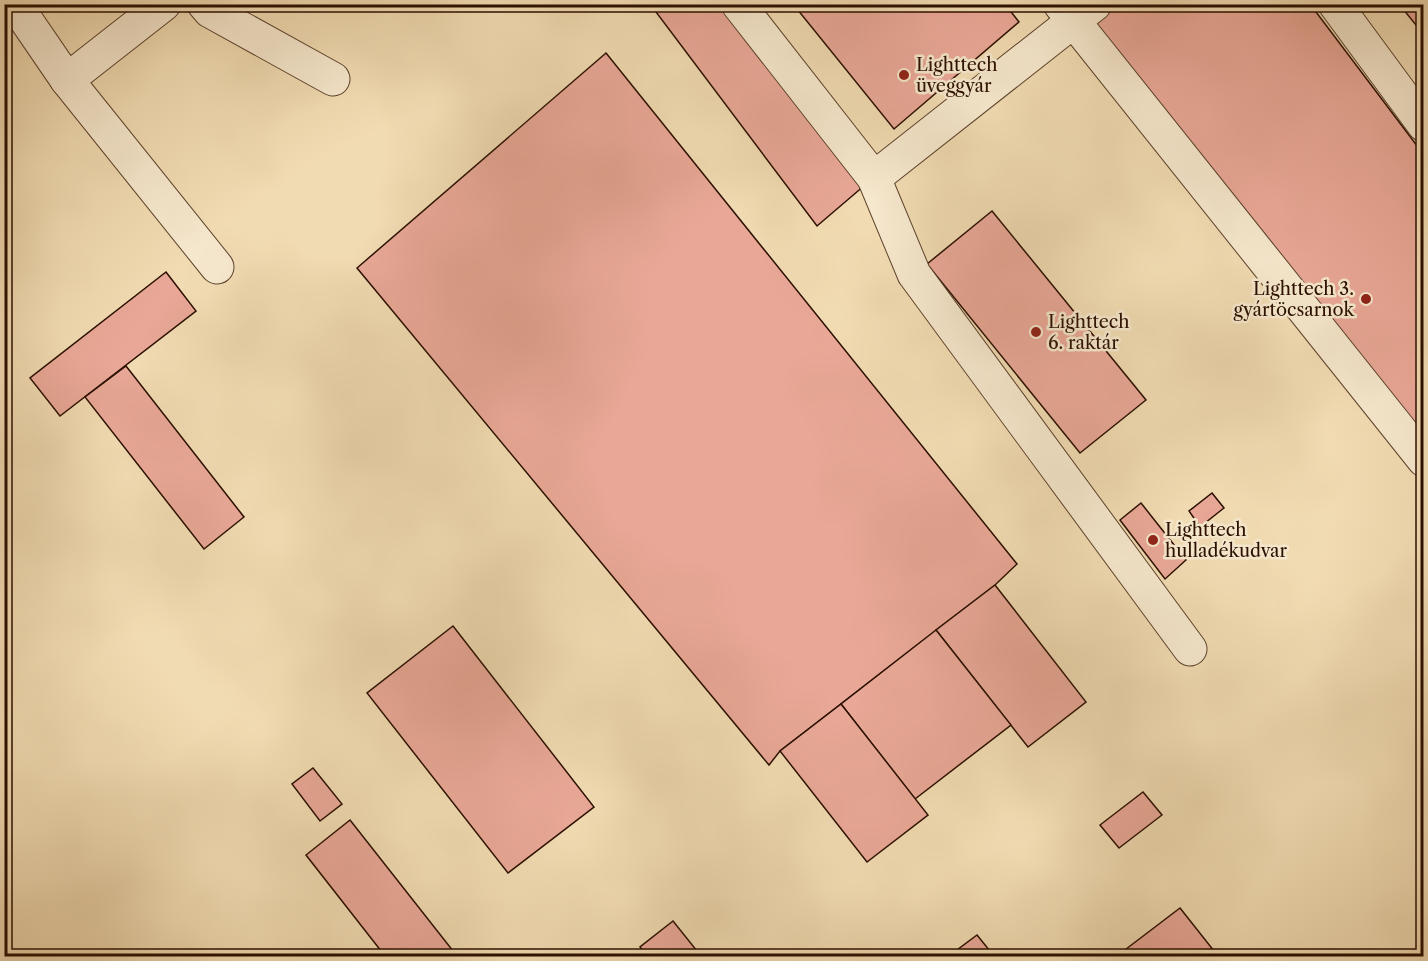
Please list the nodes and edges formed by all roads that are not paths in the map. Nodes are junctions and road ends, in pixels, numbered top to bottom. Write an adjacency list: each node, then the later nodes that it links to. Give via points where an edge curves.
1 (15, 4): 7 (street)
2 (164, 4): 7 (street)
3 (204, 4): 8 (street)
4 (738, 4): 10 (street)
5 (1335, 4): 9 (street)
6 (1076, 10): 10 (street); 12 (street)
7 (67, 80): 11 (street)
8 (333, 80)
9 (1424, 125)
10 (874, 178): 13 (street, via 914,274)
11 (217, 267)
12 (1424, 460)
13 (1190, 649)

